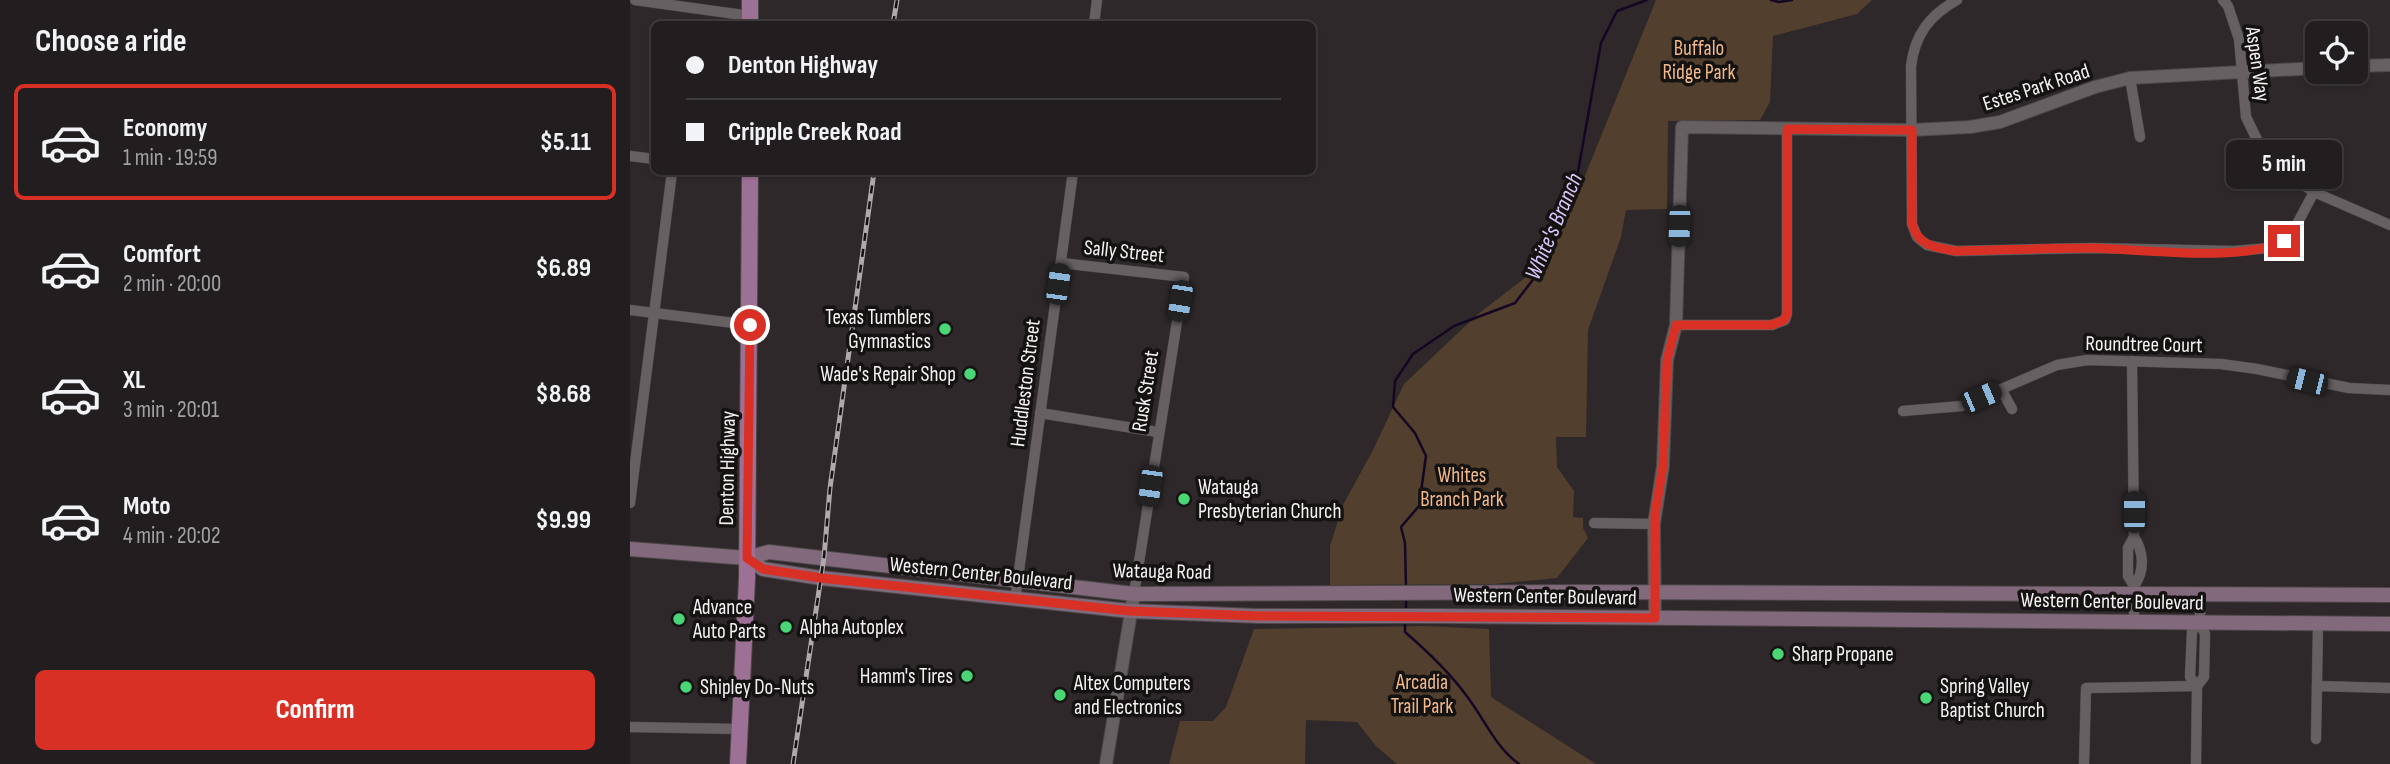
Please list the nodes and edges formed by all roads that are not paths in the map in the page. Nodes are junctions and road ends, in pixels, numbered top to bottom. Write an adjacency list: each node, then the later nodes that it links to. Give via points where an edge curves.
1 (635, 0): 5 (street)
2 (1097, 0): 6 (street)
3 (1957, 0): 13 (street, via 1941,9 1918,37 1911,66)
4 (2223, 0): 10 (street, Aspen Way, via 2239,39)
5 (750, 13)
6 (1094, 21)
7 (2390, 65): 8 (street)
8 (2368, 66)
9 (2305, 68): 10 (street, Estes Park Road)
10 (2243, 71): 11 (street, Estes Park Road); 20 (street, Aspen Way, via 2246,117 2262,150)
11 (2130, 78): 13 (street, Estes Park Road, via 2000,122); 14 (street)
12 (1787, 129): 13 (street, Estes Park Road); 27 (street, via 1784,320 1772,325); 27 (street, Estes Park Road, via 1682,127)
13 (1912, 130): 20 (street, via 1912,223 1917,237 1927,245 1956,251 2269,248 2284,241)
14 (2140, 137)
15 (630, 156): 16 (street)
16 (651, 159)
17 (672, 175): 25 (street)
18 (750, 175): 26 (main road, Denton Highway)
19 (1073, 175): 22 (street, Huddleston Street)
20 (2314, 192): 21 (street, Aspen Way)
21 (2390, 225)
22 (1060, 263): 23 (street, Sally Street); 33 (street, Huddleston Street)
23 (1184, 277): 34 (street, Rusk Street)
24 (630, 310): 25 (street)
25 (654, 313): 26 (street); 35 (street)
26 (750, 325): 40 (main road, Denton Highway)
27 (1676, 325): 38 (street, via 1667,360 1663,466)
28 (2133, 361): 29 (street, Roundtree Court, via 2057,365); 30 (street, Roundtree Court, via 2221,364 2349,388); 42 (street, via 2134,537 2128,548 2128,576)
29 (2001, 389): 31 (street); 32 (street, Roundtree Court, via 1962,405)
30 (2390, 390)
31 (2012, 409)
32 (1903, 411)
33 (1040, 413): 34 (street); 41 (street, Huddleston Street)
34 (1158, 432): 45 (street, Rusk Street)
35 (633, 459): 36 (street)
36 (630, 503)
37 (1594, 523): 38 (street)
38 (1654, 524): 44 (street)
39 (630, 549): 40 (main road, Watauga Road)
40 (747, 558): 41 (main road, Watauga Road, via 769,552); 48 (main road, Western Center Boulevard, via 763,569); 60 (main road, Denton Highway)
41 (1017, 581): 45 (main road, Watauga Road); 48 (street, Huddleston Street)
42 (2134, 590): 44 (main road, Western Center Boulevard); 46 (main road, Western Center Boulevard); 52 (street)
43 (1579, 592): 44 (main road, Watauga Road); 45 (main road, Watauga Road); 50 (main road)
44 (1654, 592): 51 (street)
45 (1134, 594): 49 (street)
46 (2200, 594): 47 (main road, Western Center Boulevard); 53 (street)
47 (2390, 595)
48 (1015, 600): 49 (main road, Western Center Boulevard)
49 (1130, 611): 50 (main road, Western Center Boulevard); 63 (street)
50 (1579, 617): 51 (main road, Western Center Boulevard)
51 (1655, 618): 52 (main road, Western Center Boulevard)
52 (2134, 622): 53 (main road, Western Center Boulevard)
53 (2200, 622): 54 (main road, Western Center Boulevard); 56 (street, via 2192,631 2190,677)
54 (2318, 624): 55 (main road, Western Center Boulevard); 57 (street)
55 (2390, 624)
56 (2197, 686): 64 (street, via 2086,688); 65 (street)
57 (2317, 687): 58 (street); 61 (street)
58 (2390, 688)
59 (630, 727): 60 (street)
60 (740, 729): 62 (main road, Denton Highway)
61 (2316, 740)
62 (738, 764)
63 (1106, 764)
64 (2084, 764)
65 (2196, 764)

